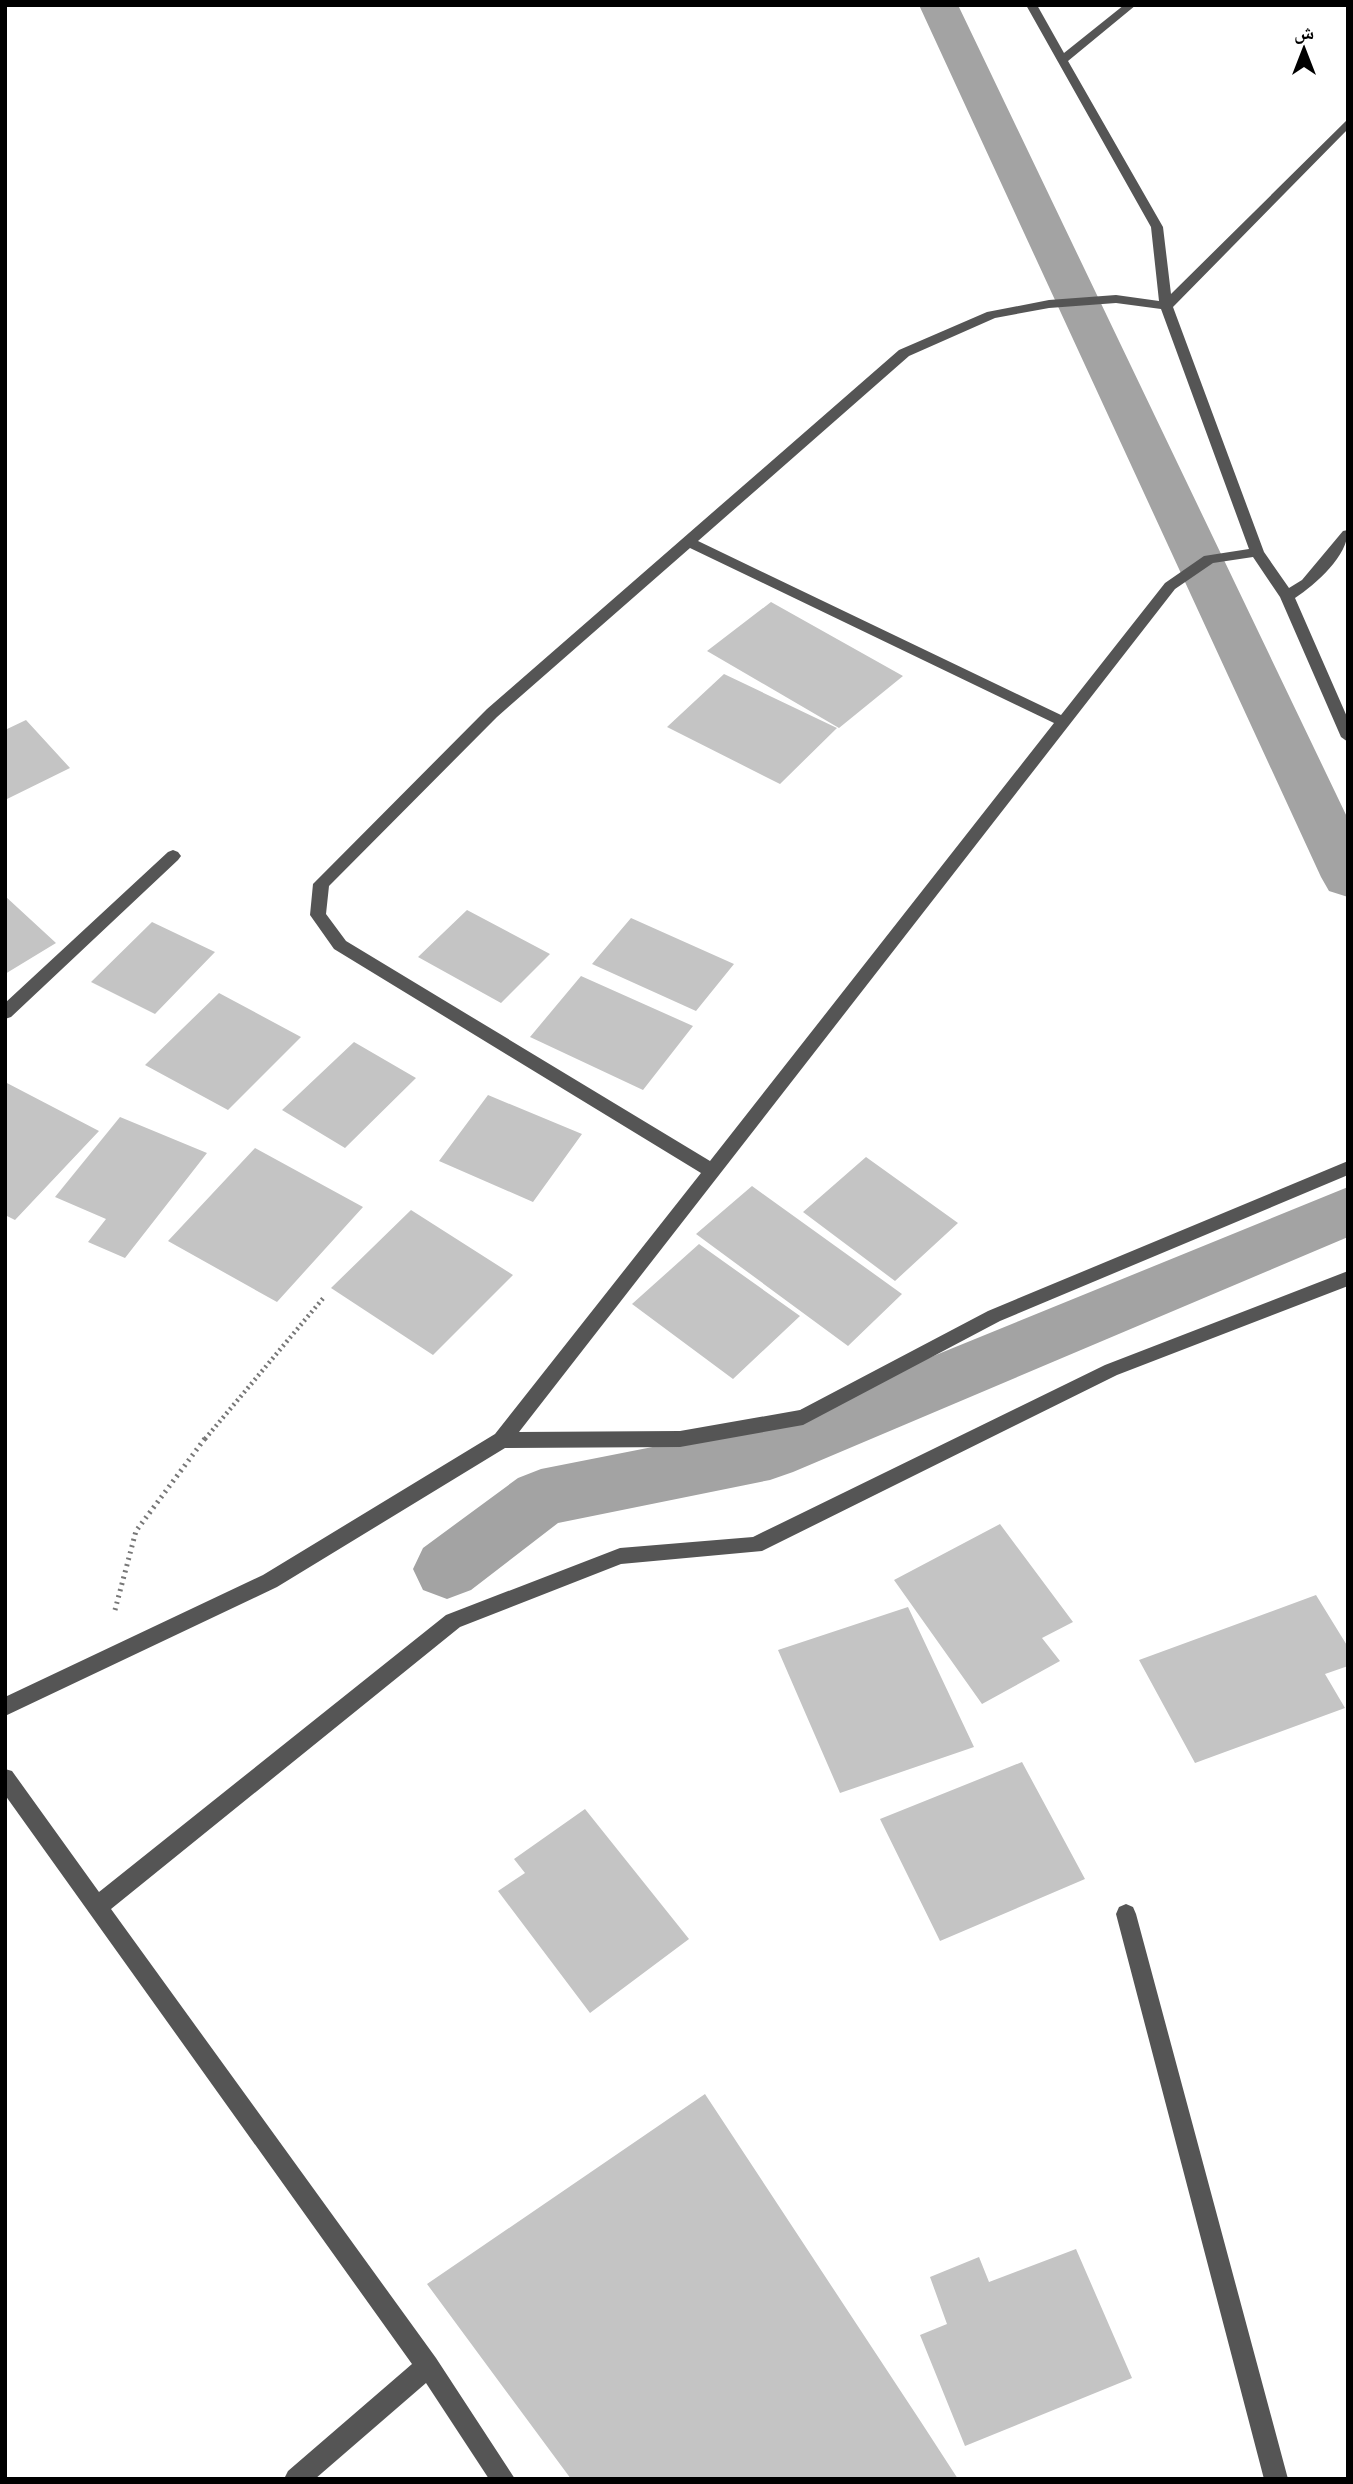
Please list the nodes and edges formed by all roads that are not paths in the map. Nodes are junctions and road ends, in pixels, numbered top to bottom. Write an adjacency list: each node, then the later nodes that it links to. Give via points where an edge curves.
1 (1031, 5): 3 (street)
2 (1131, 5): 3 (street)
3 (1062, 60): 5 (street, via 1157,228)
4 (1348, 122): 5 (street)
5 (1166, 306): 7 (street, via 1116,299 1049,304 992,315 904,353); 8 (street)
6 (1348, 534): 9 (street, via 1307,583)
7 (689, 542): 10 (street); 15 (street, via 492,713 321,884 317,915 340,945)
8 (1257, 552): 9 (street); 10 (street, via 1209,559 1170,586)
9 (1287, 596): 11 (street)
10 (1064, 722): 15 (street)
11 (1348, 737)
12 (173, 856): 13 (street)
13 (5, 1013)
14 (1348, 1168): 17 (street, via 994,1316 803,1417 680,1439)
15 (712, 1171): 17 (street)
16 (1348, 1278): 20 (street, via 1111,1370 755,1545 620,1556 453,1621)
17 (502, 1440): 18 (street, via 270,1581)
18 (5, 1707)
19 (5, 1778): 20 (street)
20 (97, 1907): 22 (street)
21 (1126, 1914): 25 (street)
22 (428, 2366): 23 (street); 24 (street)
23 (296, 2479)
24 (503, 2479)
25 (1276, 2479)

